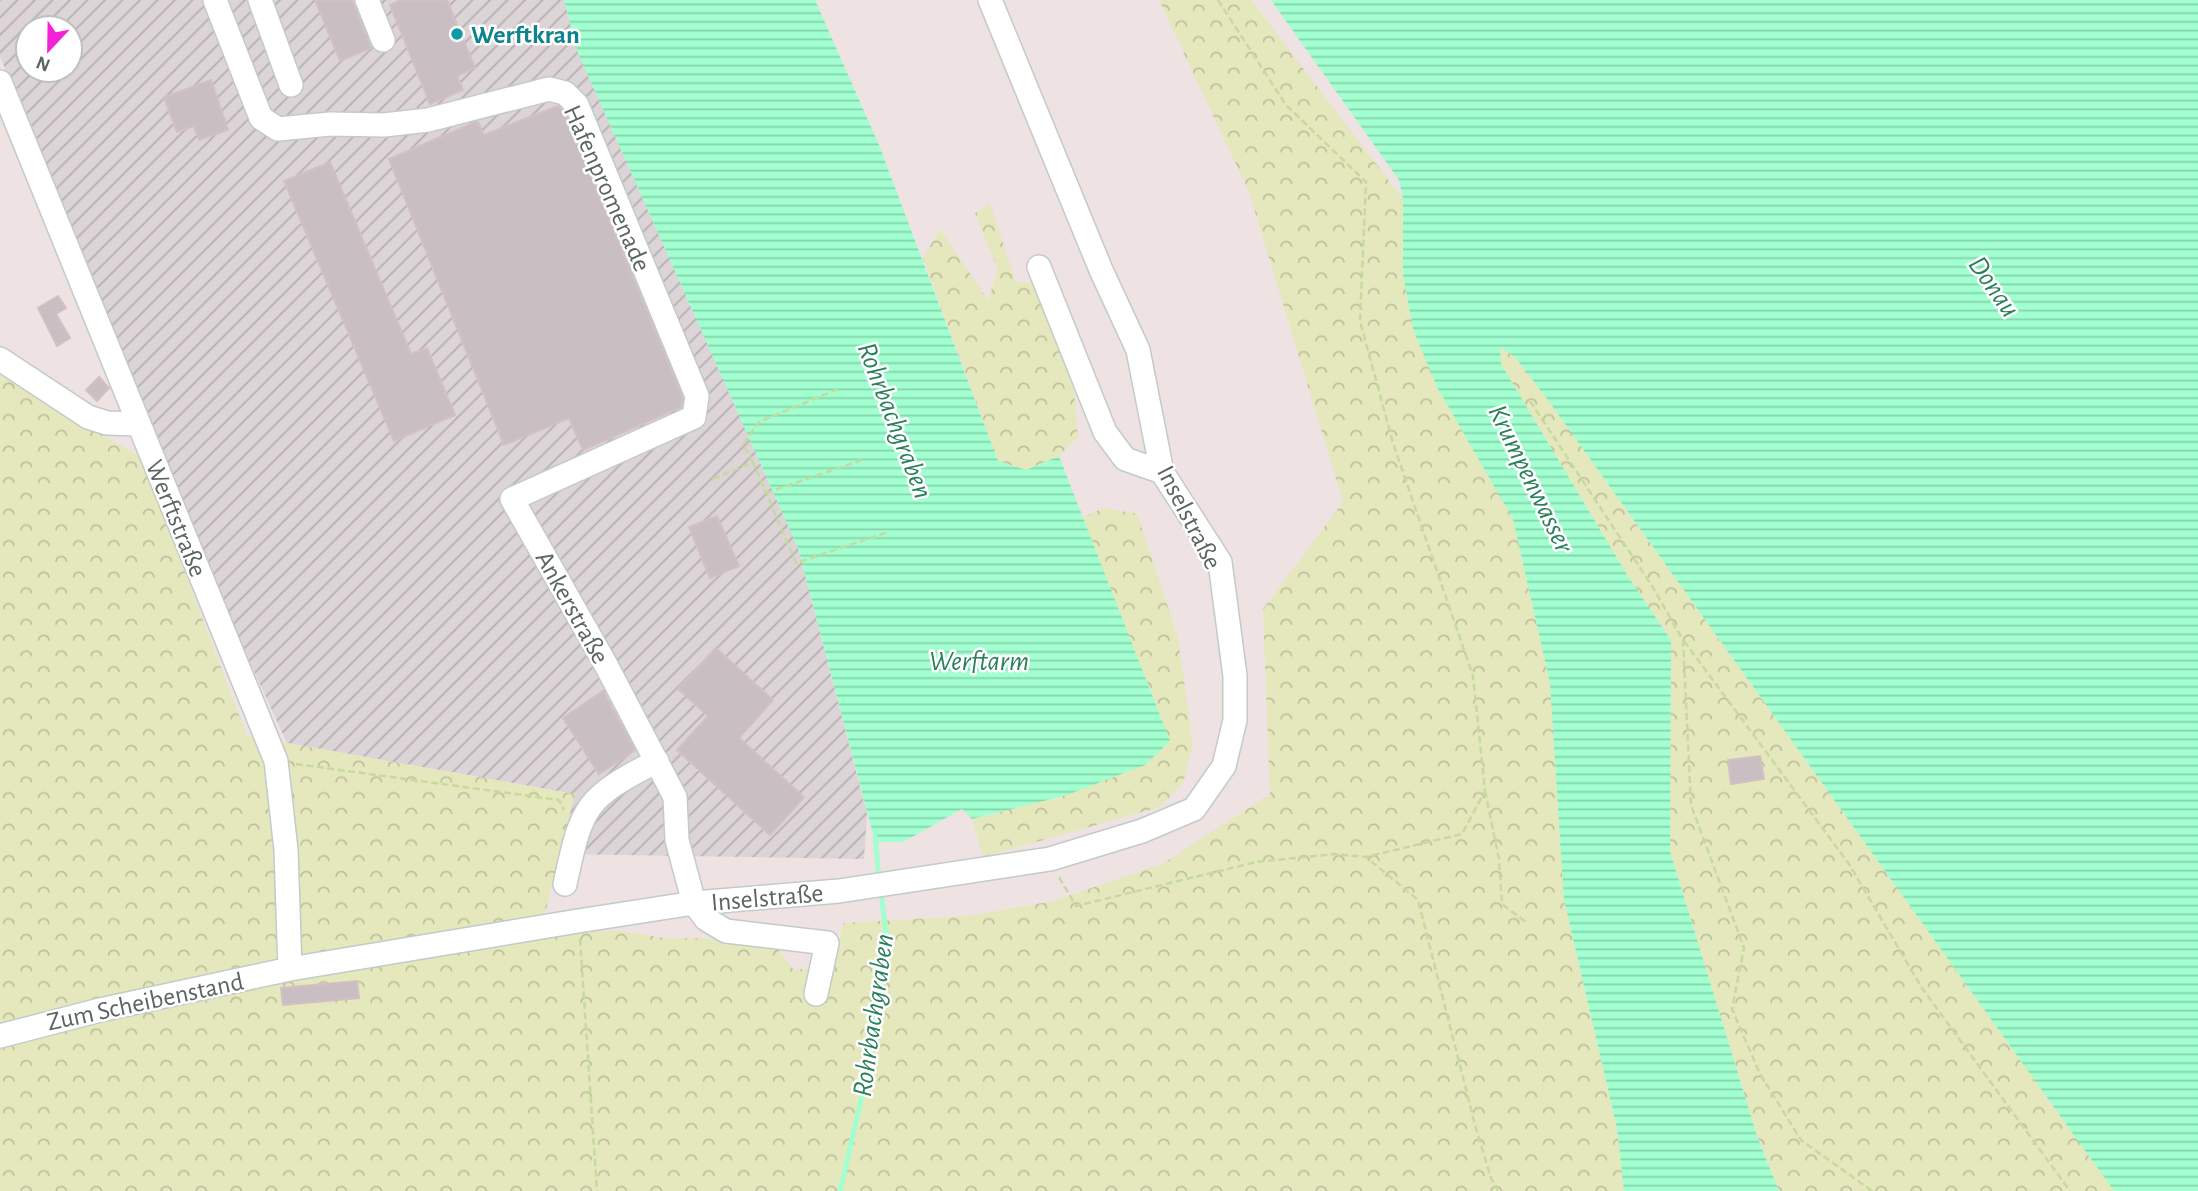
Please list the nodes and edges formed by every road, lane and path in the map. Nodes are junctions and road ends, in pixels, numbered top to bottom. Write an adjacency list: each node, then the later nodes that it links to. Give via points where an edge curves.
1 (215, 0): 13 (street, Hafenpromenade, via 261,118 278,129 428,120 549,89 565,93 577,105 697,396)
2 (260, 0): 8 (street)
3 (367, 0): 6 (street)
4 (990, 0): 17 (street, Inselstraße, via 1138,350)
5 (1218, 0): 24 (path, via 1286,105 1366,182 1360,321 1393,443 1473,676)
6 (383, 40)
7 (0, 82): 14 (street, Werftstraße)
8 (291, 85)
9 (1039, 267): 17 (street, via 1105,432 1125,459)
10 (0, 359): 14 (street, via 88,417)
11 (838, 389): 16 (path, via 759,422 743,444)
12 (1530, 401): 21 (path)
13 (694, 417): 23 (street, Ankerstraße, via 512,499)
14 (139, 424): 22 (street, Werftstraße)
15 (862, 460): 19 (path)
16 (753, 462): 18 (path); 19 (path)
17 (1162, 472): 27 (street, Inselstraße, via 1220,562 1235,676 1235,720 1224,766 1194,809 1142,831)
18 (713, 479)
19 (766, 493): 20 (path, via 796,563)
20 (888, 533)
21 (1683, 640): 37 (path, via 1691,805 1744,948 1732,1009 1759,1074 1801,1140); 38 (path, via 1849,864 1922,988)
22 (275, 761): 25 (path, via 559,800); 32 (street, Werftstraße, via 286,850)
23 (657, 761): 25 (street, via 611,785 590,803); 29 (street, Ankerstraße, via 675,797 677,840)
24 (1485, 791): 26 (path, via 1462,834); 31 (path, via 1499,859 1502,904)
25 (576, 834): 28 (street)
26 (1366, 856): 27 (path, via 1334,854 1256,862 1076,906); 36 (path, via 1418,900 1475,1125)
27 (1050, 859): 29 (street, Inselstraße, via 839,891)
28 (565, 884)
29 (694, 904): 30 (street, Inselstraße); 33 (street, via 706,919 726,930 827,943)
30 (578, 920): 32 (street, Zum Scheibenstand); 35 (path)
31 (1527, 923)
32 (290, 969): 34 (street, Zum Scheibenstand)
33 (816, 994)
34 (0, 1036)
35 (597, 1191)
36 (1499, 1191)
37 (1872, 1191)
38 (2070, 1191)

